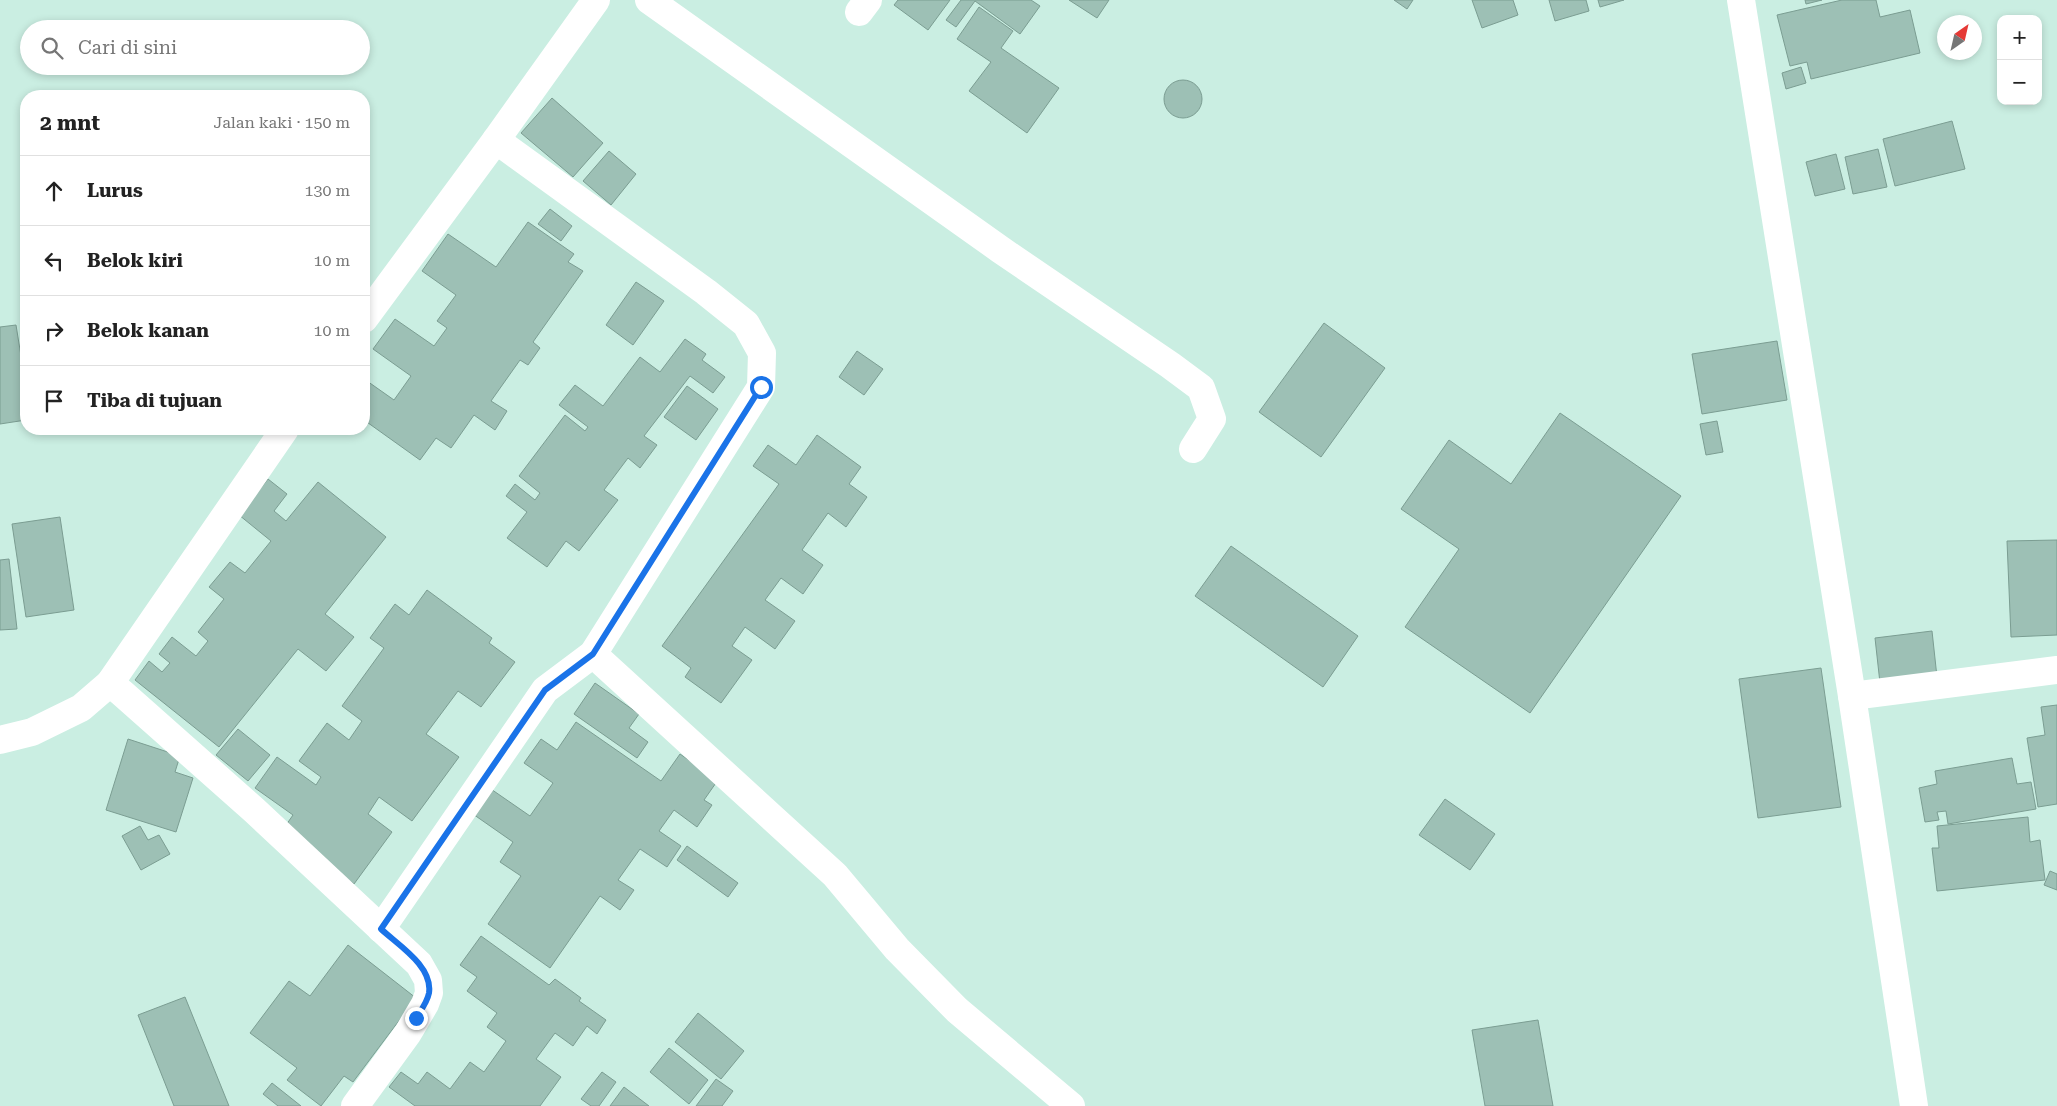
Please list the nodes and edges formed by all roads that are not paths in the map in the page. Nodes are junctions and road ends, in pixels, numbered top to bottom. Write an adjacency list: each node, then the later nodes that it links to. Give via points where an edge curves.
1 (596, 0): 4 (street)
2 (649, 0): 7 (street, via 1201,388 1212,419)
3 (1741, 0): 11 (street)
4 (496, 140): 5 (street); 8 (street, via 746,324 762,354 761,387)
5 (370, 311)
6 (281, 435): 10 (street)
7 (1193, 449)
8 (593, 654): 13 (street, via 545,690); 15 (street, via 835,875 897,949 957,1010)
9 (2057, 670): 11 (street)
10 (110, 683): 12 (street, via 82,708 32,732); 13 (street)
11 (1852, 696): 16 (street)
12 (0, 740)
13 (381, 929): 14 (street, via 419,964 428,980 429,992 408,1033)
14 (355, 1106)
15 (1071, 1106)
16 (1914, 1106)

